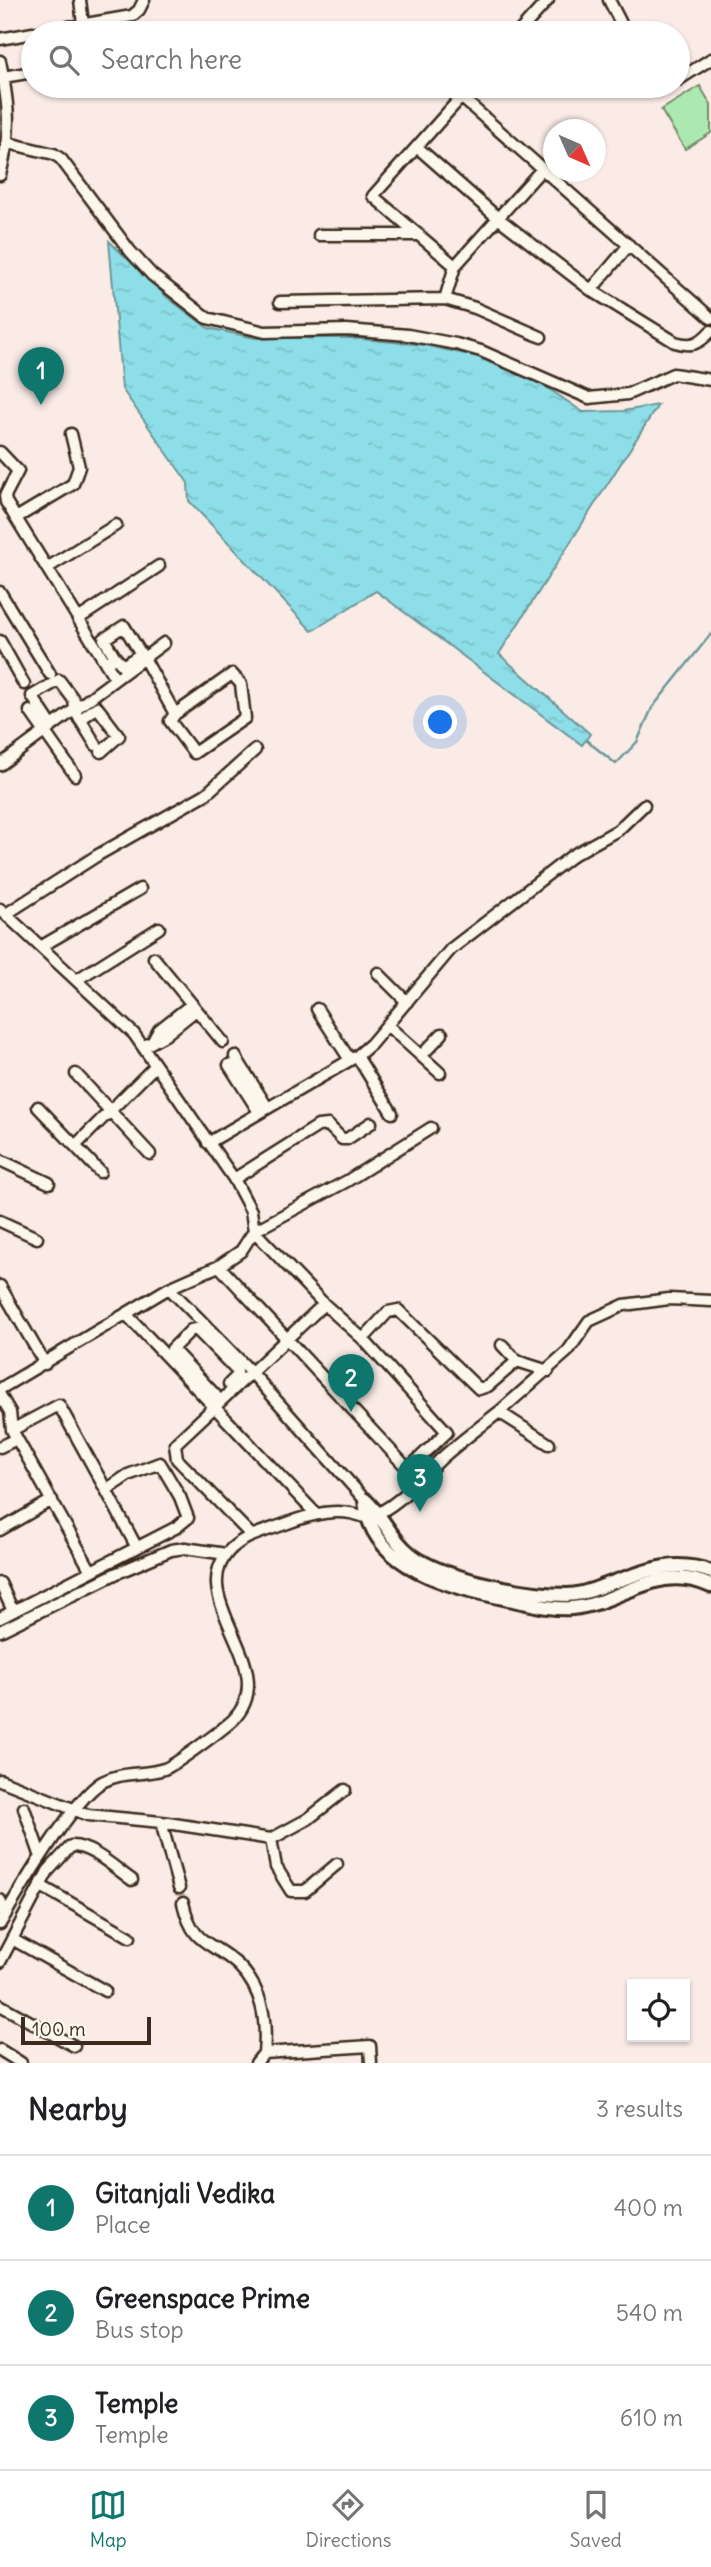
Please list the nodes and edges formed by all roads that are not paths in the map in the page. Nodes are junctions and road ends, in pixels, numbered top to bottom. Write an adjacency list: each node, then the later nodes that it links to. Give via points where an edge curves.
1 (80, 0): 5 (street)
2 (144, 0): 6 (street, via 132,16)
3 (548, 0): 7 (street)
4 (609, 0): 8 (street)
5 (83, 21)
6 (101, 21)
7 (529, 21)
8 (618, 21)
9 (21, 35): 10 (street)
10 (0, 39)
11 (711, 59): 13 (street)
12 (0, 61): 15 (street)
13 (690, 72)
14 (21, 74): 15 (street)
15 (3, 77): 18 (street, via 10,116)
16 (460, 98): 19 (street)
17 (462, 98): 20 (street)
18 (8, 143): 21 (street); 33 (street, via 61,159 152,275 217,322 265,332 347,330 456,344 589,398 628,394 673,373)
19 (417, 147): 22 (street); 24 (street, via 373,195)
20 (542, 169): 22 (street); 25 (street)
21 (0, 174)
22 (498, 218): 26 (street); 27 (street)
23 (319, 235): 24 (street)
24 (419, 235): 26 (street)
25 (629, 245): 27 (street); 30 (street)
26 (455, 266): 28 (street)
27 (591, 290): 31 (street, via 675,342 689,346)
28 (446, 299): 29 (street); 32 (street)
29 (280, 302)
30 (711, 317)
31 (711, 331)
32 (541, 337)
33 (711, 380)
34 (71, 434): 36 (street, via 79,467 73,484)
35 (0, 452): 36 (street, via 18,471 5,496)
36 (16, 518): 39 (street)
37 (116, 525): 39 (street)
38 (159, 566): 41 (street)
39 (47, 568): 41 (street)
40 (0, 592): 45 (street)
41 (78, 619): 46 (street, via 111,661)
42 (0, 641): 47 (street)
43 (164, 643): 44 (street)
44 (144, 658): 46 (street); 51 (street)
45 (50, 674)
46 (115, 678): 48 (street)
47 (24, 684)
48 (95, 694): 49 (street); 54 (street)
49 (73, 707): 52 (street); 53 (street); 53 (street, via 74,700 58,680 32,696)
50 (30, 711): 53 (street)
51 (175, 714): 51 (street, via 170,721 196,753 246,718 241,684 232,674)
52 (80, 720): 52 (street, via 98,749 119,736 97,707)
53 (48, 726): 56 (street); 57 (street)
54 (128, 742)
55 (255, 750): 60 (street, via 206,794)
56 (0, 765)
57 (75, 775)
58 (644, 805): 66 (street, via 618,830 573,855 451,949)
59 (140, 890): 62 (street)
60 (3, 911): 62 (street)
61 (159, 928): 65 (street)
62 (42, 946): 65 (street)
63 (154, 958): 67 (street)
64 (378, 973): 66 (street)
65 (78, 979): 72 (street)
66 (407, 1002): 69 (street)
67 (194, 1007): 71 (street); 72 (street, via 159,1030)
68 (317, 1009): 74 (street)
69 (387, 1025): 73 (street); 74 (street)
70 (442, 1034): 73 (street)
71 (223, 1042)
72 (143, 1047): 76 (street)
73 (421, 1056): 77 (street)
74 (354, 1058): 80 (street); 82 (street)
75 (232, 1061): 80 (street)
76 (155, 1066): 81 (street); 85 (street)
77 (440, 1073)
78 (76, 1074): 81 (street)
79 (38, 1107): 86 (street)
80 (263, 1110): 85 (street)
81 (111, 1112): 86 (street); 87 (street)
82 (392, 1113)
83 (371, 1123): 90 (street, via 347,1139 324,1124)
84 (431, 1128): 93 (street, via 347,1181)
85 (208, 1143): 90 (street)
86 (76, 1145): 89 (street)
87 (150, 1154)
88 (0, 1160): 91 (street)
89 (100, 1172)
90 (234, 1179): 93 (street, via 251,1211)
91 (49, 1183)
92 (0, 1221): 94 (street)
93 (254, 1231): 95 (street, via 241,1251); 99 (street)
94 (37, 1238)
95 (219, 1266): 97 (street); 101 (street)
96 (0, 1286): 105 (street)
97 (169, 1289): 100 (street); 107 (street)
98 (711, 1301): 106 (street, via 669,1299 624,1305 589,1321)
99 (324, 1304): 101 (street); 102 (street)
100 (127, 1315): 105 (street); 110 (street)
101 (286, 1337): 102 (street, via 408,1469 447,1432); 107 (street)
102 (363, 1339): 104 (street, via 388,1312 398,1310 479,1389)
103 (502, 1345): 104 (street)
104 (517, 1362): 106 (street)
105 (45, 1364): 108 (street)
106 (548, 1371): 111 (street)
107 (251, 1372): 110 (street); 117 (street)
108 (0, 1389)
109 (0, 1395): 112 (street)
110 (212, 1403): 110 (street, via 237,1371 194,1328 172,1349); 119 (street); 122 (street, via 175,1444 174,1454)
111 (499, 1412): 113 (street); 118 (street)
112 (15, 1434): 114 (street); 115 (street, via 60,1405); 116 (street)
113 (549, 1444)
114 (0, 1447)
115 (106, 1490): 123 (street); 123 (street, via 128,1475 160,1463 174,1485 188,1518)
116 (52, 1500): 121 (street); 125 (street)
117 (365, 1500): 118 (main road); 120 (main road)
118 (380, 1513): 120 (street); 126 (main road, via 394,1540 411,1556 510,1590 570,1595 662,1566)
119 (316, 1514): 120 (street, via 351,1510); 122 (street)
120 (366, 1518): 128 (main road, via 401,1561 445,1585 552,1609 576,1608 677,1576)
121 (0, 1530)
122 (252, 1536): 124 (street)
123 (136, 1546): 125 (street)
124 (226, 1554): 131 (street, via 172,1550); 135 (street, via 219,1591 245,1660 249,1696 243,1707 166,1769 122,1773 99,1783)
125 (91, 1571): 129 (street)
126 (711, 1572)
127 (0, 1583): 129 (street)
128 (711, 1586)
129 (13, 1611): 130 (street)
130 (0, 1618)
131 (0, 1631)
132 (0, 1780): 135 (street)
133 (345, 1790): 137 (street, via 309,1819)
134 (24, 1808): 138 (street)
135 (76, 1810): 136 (street); 138 (street)
136 (161, 1822): 137 (street); 142 (street)
137 (271, 1839): 139 (street, via 276,1867 291,1891 305,1891)
138 (41, 1857): 145 (street)
139 (337, 1864)
140 (132, 1880): 141 (street, via 91,1852 71,1846)
141 (41, 1886): 146 (street); 147 (street)
142 (179, 1888)
143 (0, 1900): 145 (street)
144 (183, 1903): 153 (street, via 194,1933 238,1965 263,2004)
145 (3, 1919)
146 (130, 1937)
147 (12, 1939): 148 (street); 149 (street)
148 (0, 1962)
149 (105, 1991)
150 (0, 2005): 151 (street)
151 (74, 2046)
152 (0, 2050): 154 (street)
153 (264, 2053): 155 (street); 156 (street, via 370,2046)
154 (21, 2063)
155 (256, 2063)
156 (371, 2063)

